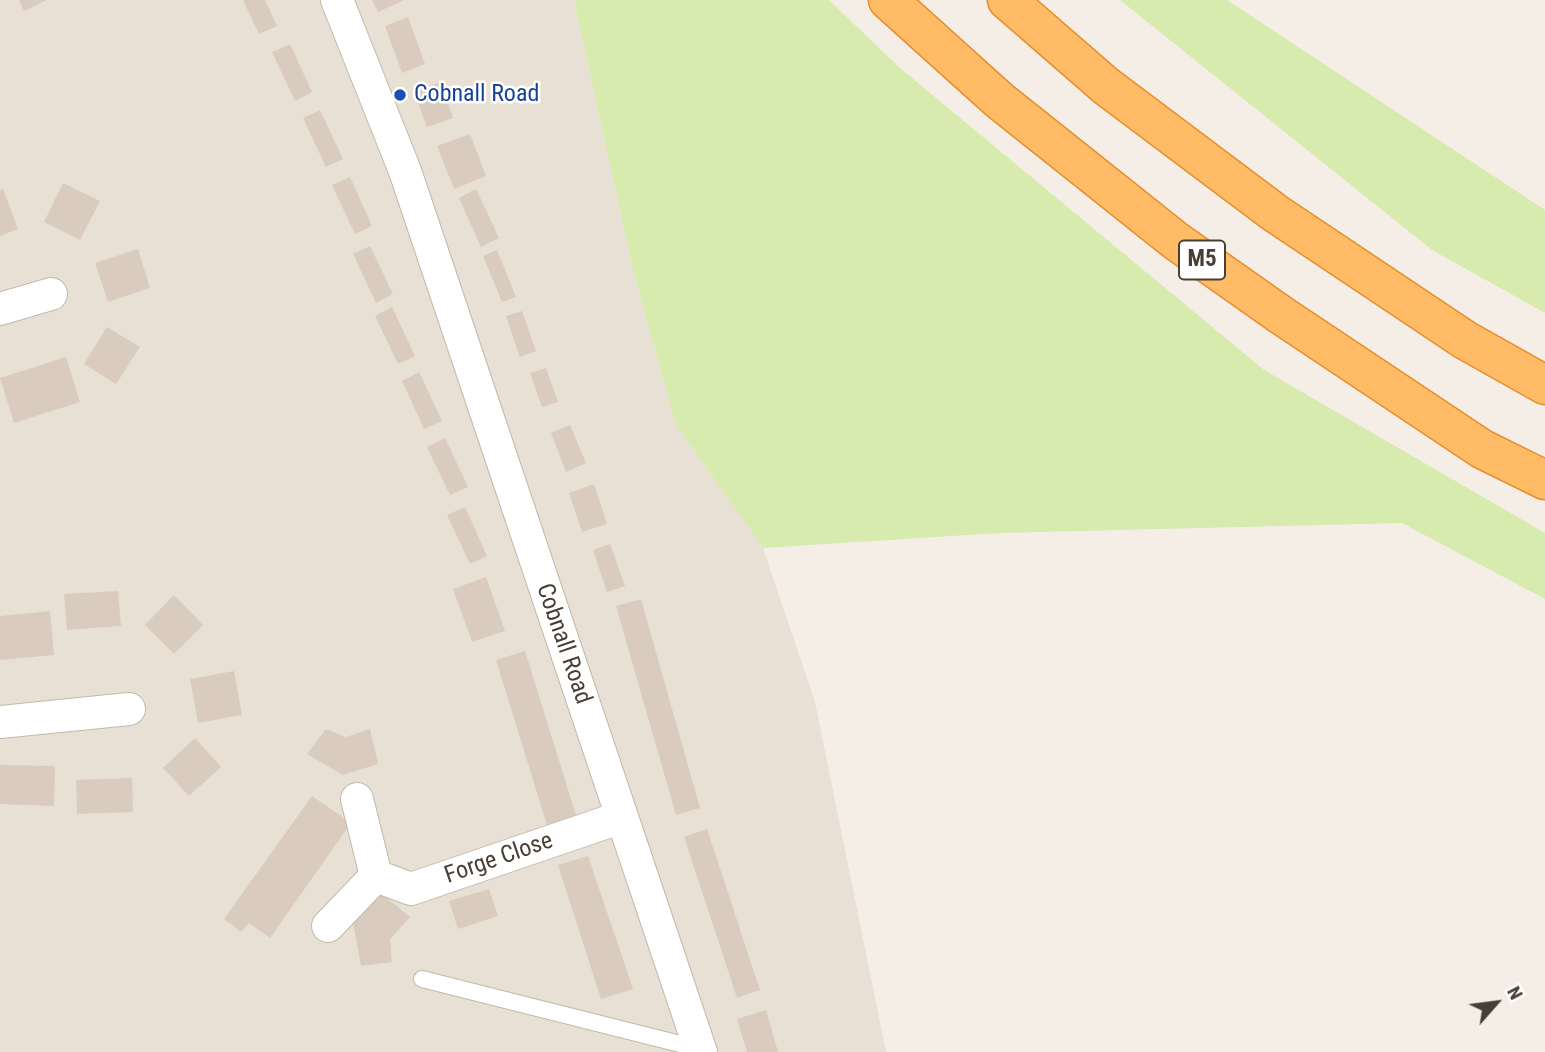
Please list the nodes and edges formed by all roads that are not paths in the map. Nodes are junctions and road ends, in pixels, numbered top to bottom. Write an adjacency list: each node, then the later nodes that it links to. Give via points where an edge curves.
1 (338, 0): 11 (street, Cobnall Road, via 405,171)
2 (888, 0): 7 (highway, M5, via 999,100 1175,241 1482,449)
3 (1007, 0): 6 (highway, via 1106,86 1275,213 1465,340)
4 (51, 293): 5 (street)
5 (0, 309)
6 (1545, 385)
7 (1545, 480)
8 (129, 709): 9 (street)
9 (0, 722)
10 (357, 799): 12 (street)
11 (622, 817): 12 (street, Forge Close, via 411,889); 15 (street, Cobnall Road)
12 (376, 876): 13 (street)
13 (328, 926)
14 (422, 979): 15 (lane)
15 (701, 1051)

